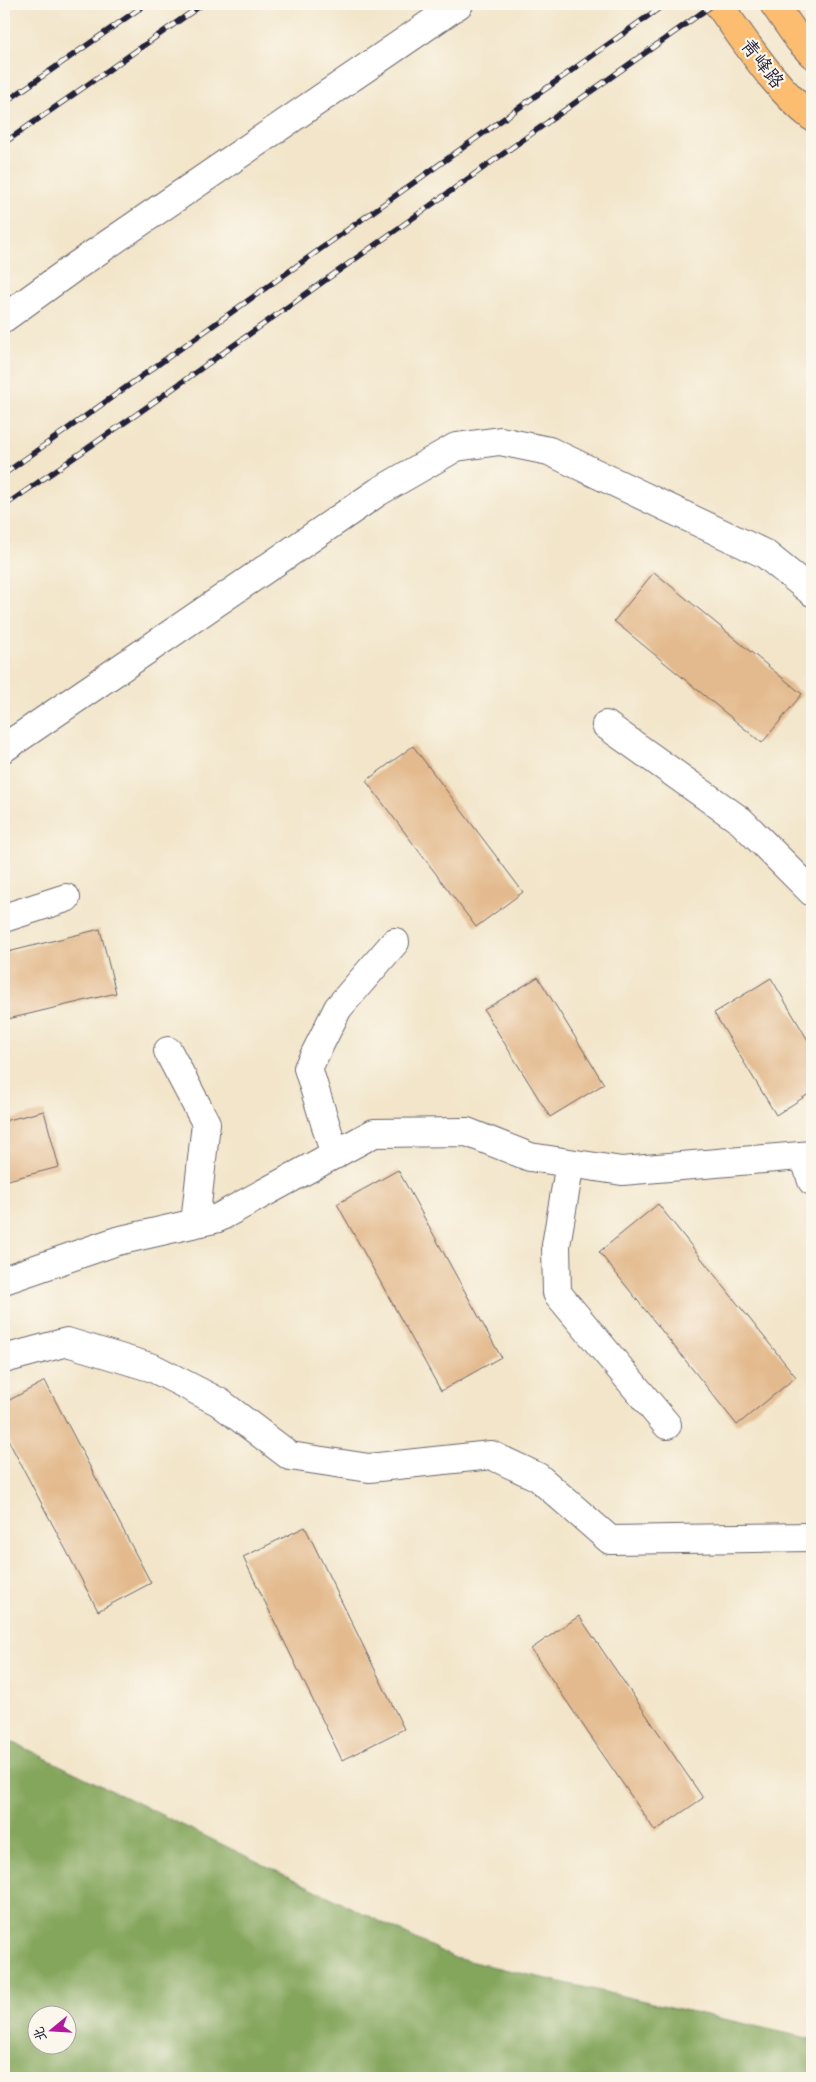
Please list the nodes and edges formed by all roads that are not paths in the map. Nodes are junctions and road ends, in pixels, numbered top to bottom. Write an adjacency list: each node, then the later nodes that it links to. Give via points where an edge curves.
1 (459, 4): 6 (street)
2 (718, 4): 5 (main road, 青峰路, via 797,106)
3 (774, 4): 4 (main road)
4 (812, 54)
5 (812, 117)
6 (4, 318)
7 (812, 592): 9 (street, via 766,554 549,451 500,441 456,447 378,492)
8 (606, 725): 10 (street, via 741,821)
9 (4, 748)
10 (812, 892)
11 (66, 898): 12 (street)
12 (4, 918)
13 (395, 942): 15 (street, via 338,1008 308,1068)
14 (168, 1051): 18 (street, via 206,1123)
15 (335, 1155): 16 (street, via 374,1133 467,1132 530,1157); 18 (street, via 218,1218)
16 (570, 1163): 17 (street, via 622,1171); 21 (street, via 556,1245 557,1293)
17 (810, 1164)
18 (195, 1224): 19 (street, via 117,1241)
19 (4, 1280)
20 (4, 1359): 22 (street, via 67,1342 153,1368 219,1402 290,1456 369,1468 491,1455 538,1477 610,1540)
21 (667, 1425)
22 (812, 1537)

